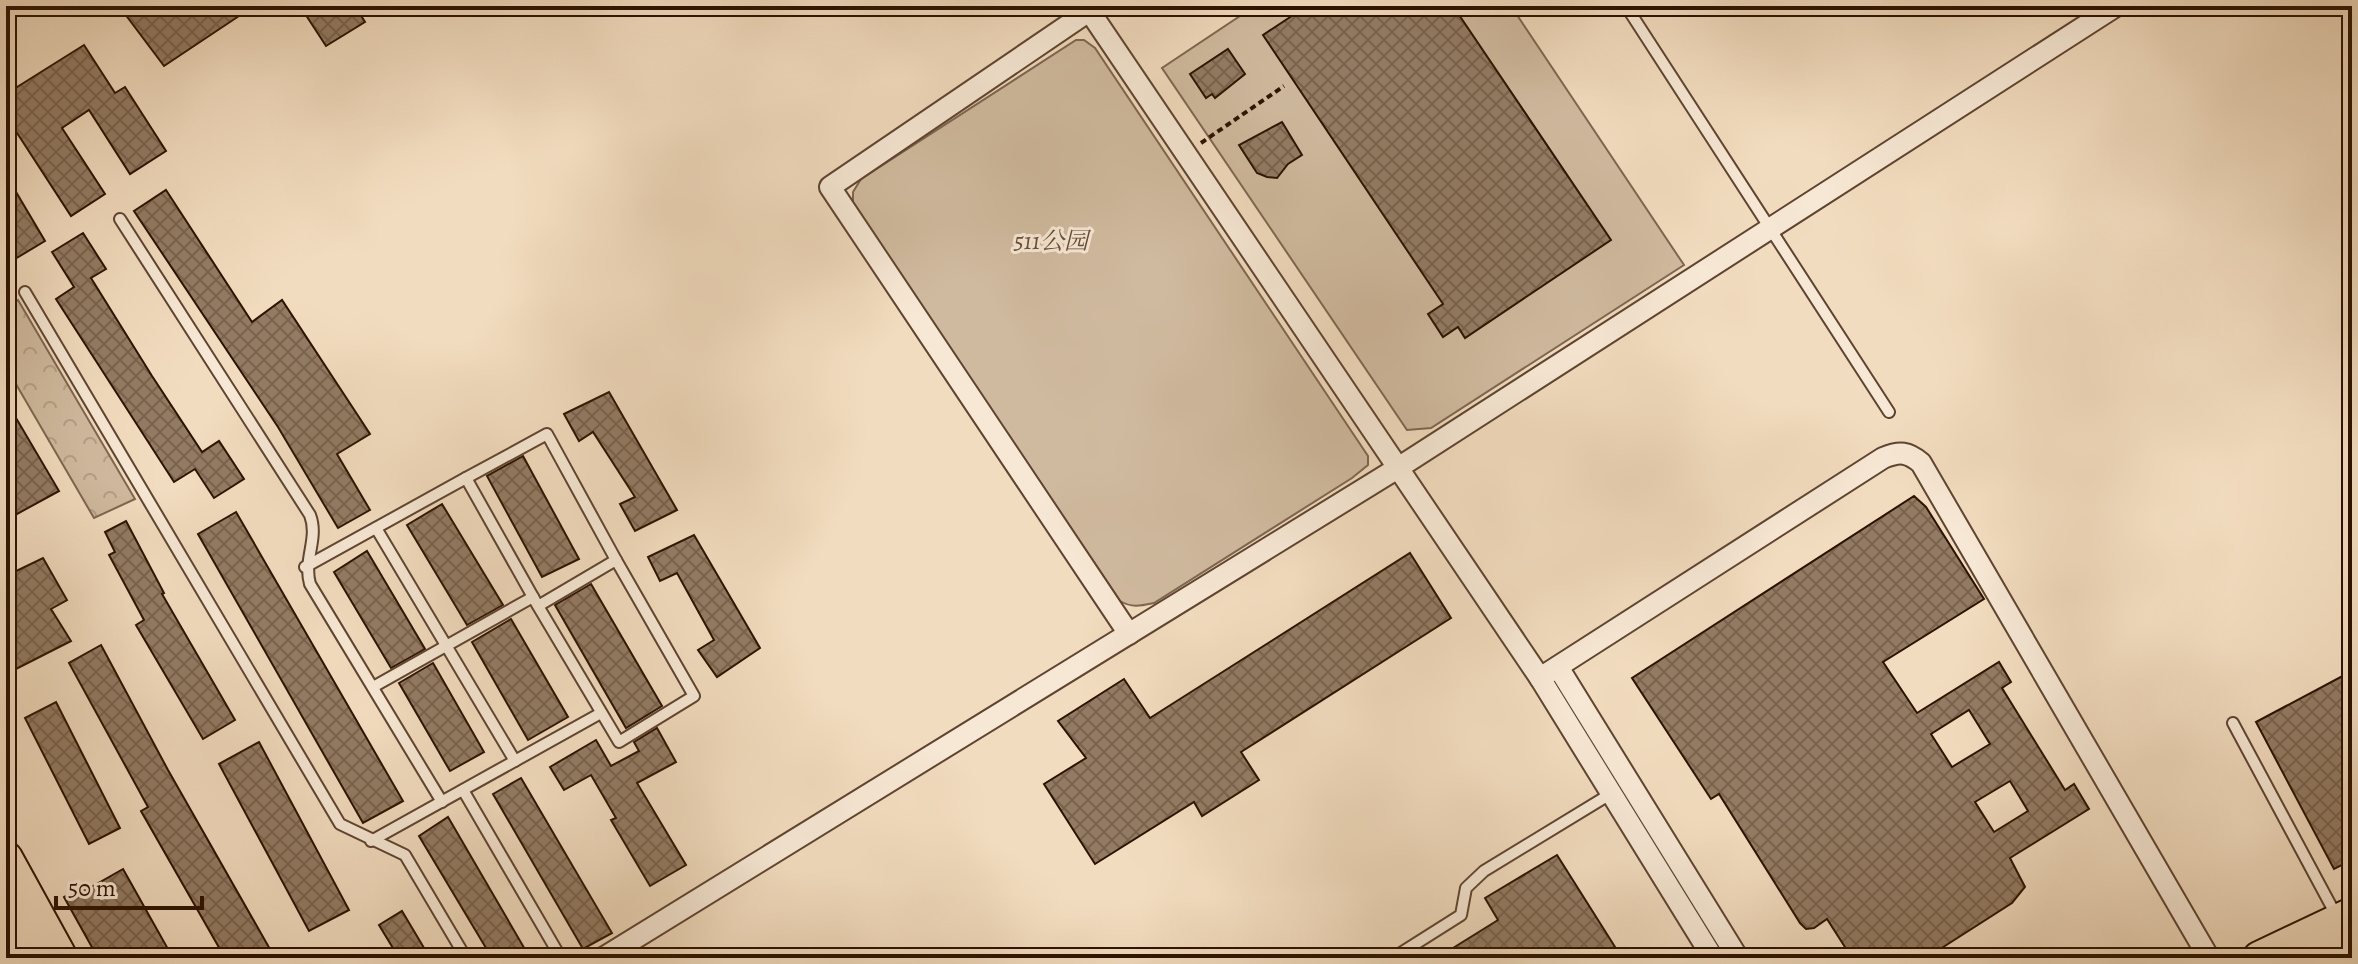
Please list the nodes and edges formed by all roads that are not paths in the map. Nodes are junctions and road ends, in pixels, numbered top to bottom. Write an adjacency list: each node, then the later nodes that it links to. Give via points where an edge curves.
1 (1626, 6): 5 (lane)
2 (2116, 6): 5 (street)
3 (1088, 8): 8 (street); 14 (street, via 830,187)
4 (120, 219): 12 (lane, via 310,515 316,530)
5 (1771, 227): 7 (lane); 8 (street)
6 (25, 292): 23 (lane, via 340,824)
7 (1889, 412)
8 (1401, 466): 14 (street); 15 (street)
9 (466, 478): 10 (lane); 11 (lane, via 547,434); 13 (lane)
10 (376, 528): 12 (lane); 19 (lane)
11 (616, 560): 13 (lane); 17 (lane, via 694,696 619,742)
12 (305, 567): 16 (lane, via 310,584)
13 (535, 601): 16 (lane); 17 (lane)
14 (1129, 634): 31 (street)
15 (1549, 672): 21 (street); 34 (street); 35 (street, via 1883,458 1910,454 1921,463)
16 (373, 687): 22 (lane)
17 (601, 713): 19 (lane)
18 (2233, 723): 26 (lane)
19 (515, 761): 20 (lane)
20 (463, 790): 22 (lane); 30 (lane)
21 (1612, 793): 32 (lane, via 1484,871 1466,888 1461,915); 33 (street)
22 (442, 802): 23 (lane)
23 (371, 841): 29 (lane, via 405,855)
24 (6, 858): 28 (main road)
25 (6, 912): 27 (main road)
26 (2348, 927): 36 (main road); 37 (highway)
27 (32, 958)
28 (61, 958)
29 (466, 958)
30 (561, 958)
31 (603, 958)
32 (1393, 958)
33 (1713, 958)
34 (1738, 958)
35 (2209, 958)
36 (2259, 958)
37 (2330, 958)

